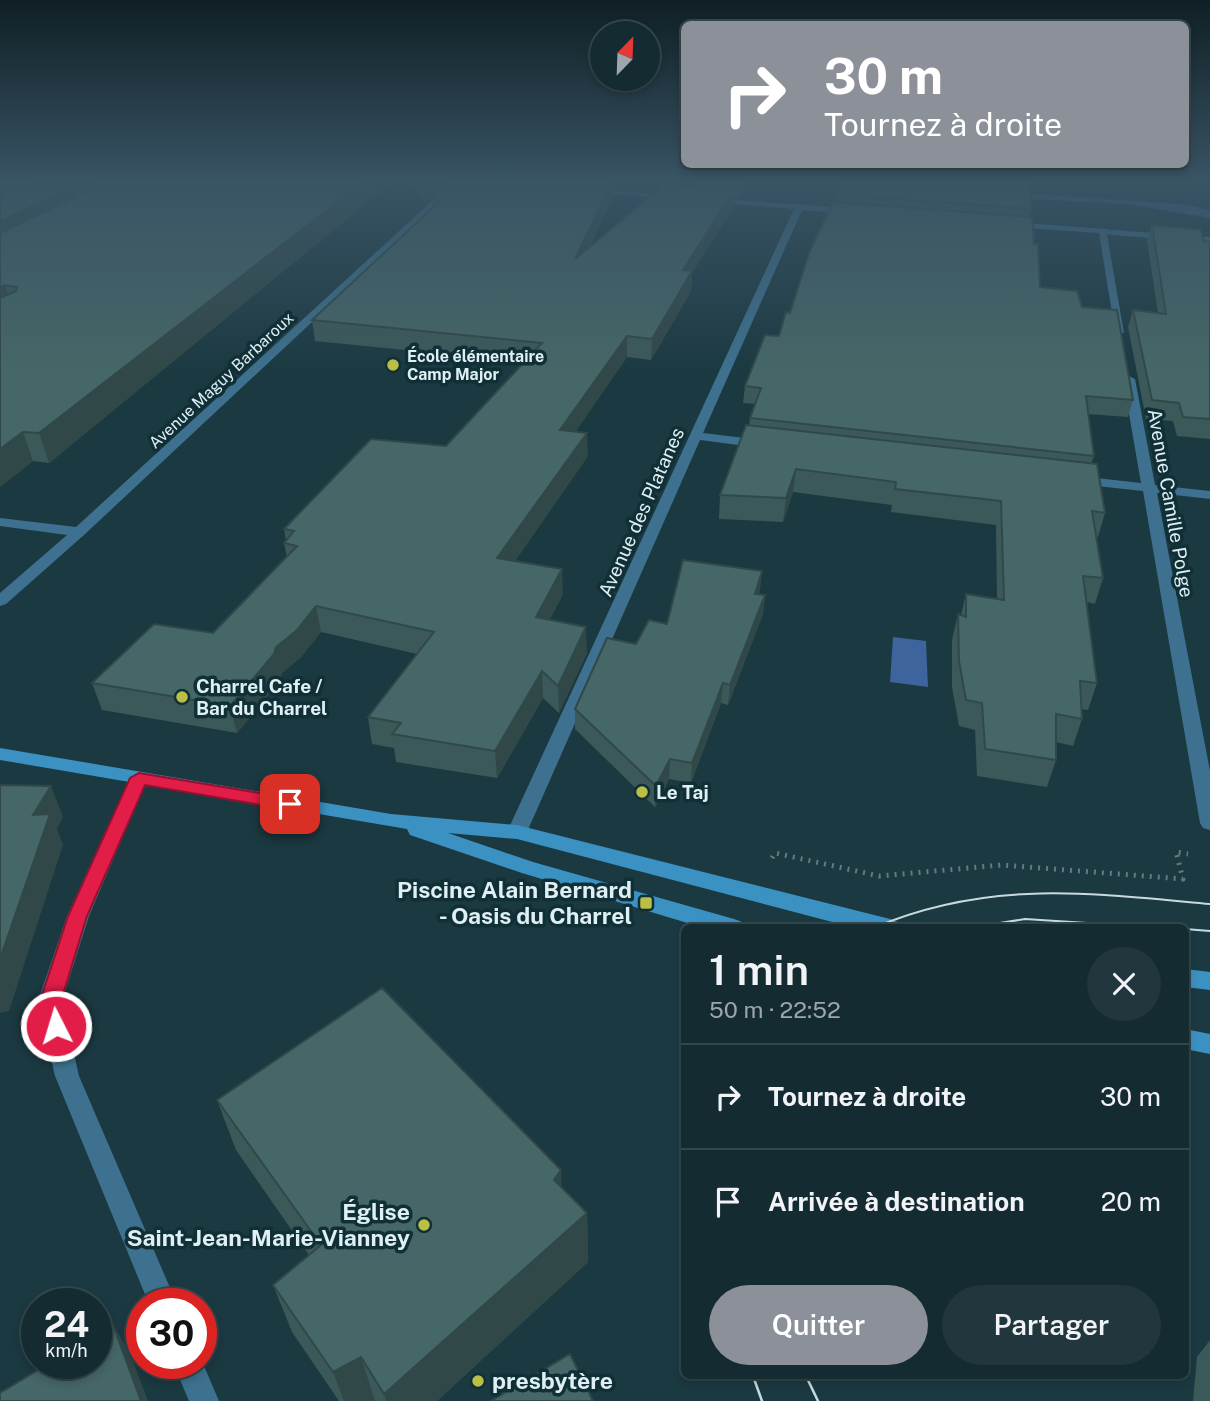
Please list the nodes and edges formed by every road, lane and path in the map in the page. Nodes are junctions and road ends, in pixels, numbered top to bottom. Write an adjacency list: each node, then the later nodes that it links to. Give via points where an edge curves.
1 (394, 244): 12 (street, Avenue Maguy Barbaroux)
2 (782, 244): 6 (street, Avenue des Platanes)
3 (1105, 244): 4 (street)
4 (1122, 339)
5 (1127, 366): 9 (street, Avenue Camille Polge)
6 (696, 436): 7 (street); 18 (street, Avenue des Platanes)
7 (778, 446)
8 (1066, 478): 9 (street)
9 (1148, 488): 10 (street); 17 (street, Avenue Camille Polge)
10 (1210, 495)
11 (0, 522): 12 (street)
12 (79, 532): 13 (street, Avenue Maguy Barbaroux)
13 (0, 601)
14 (0, 754): 15 (main road)
15 (139, 778): 16 (main road); 27 (street, via 78,916 50,1001 67,1076)
16 (391, 821): 18 (main road); 21 (main road, via 529,868)
17 (1210, 822)
18 (517, 832): 20 (main road)
19 (1199, 855): 20 (path, via 1176,852 1182,879 1002,865 879,876 775,853)
20 (750, 891): 22 (main road)
21 (720, 924)
22 (875, 924)
23 (1189, 978): 24 (main road)
24 (1210, 981)
25 (1189, 1040): 26 (main road)
26 (1210, 1044)
27 (156, 1288)
28 (195, 1379): 29 (street)
29 (204, 1401)

